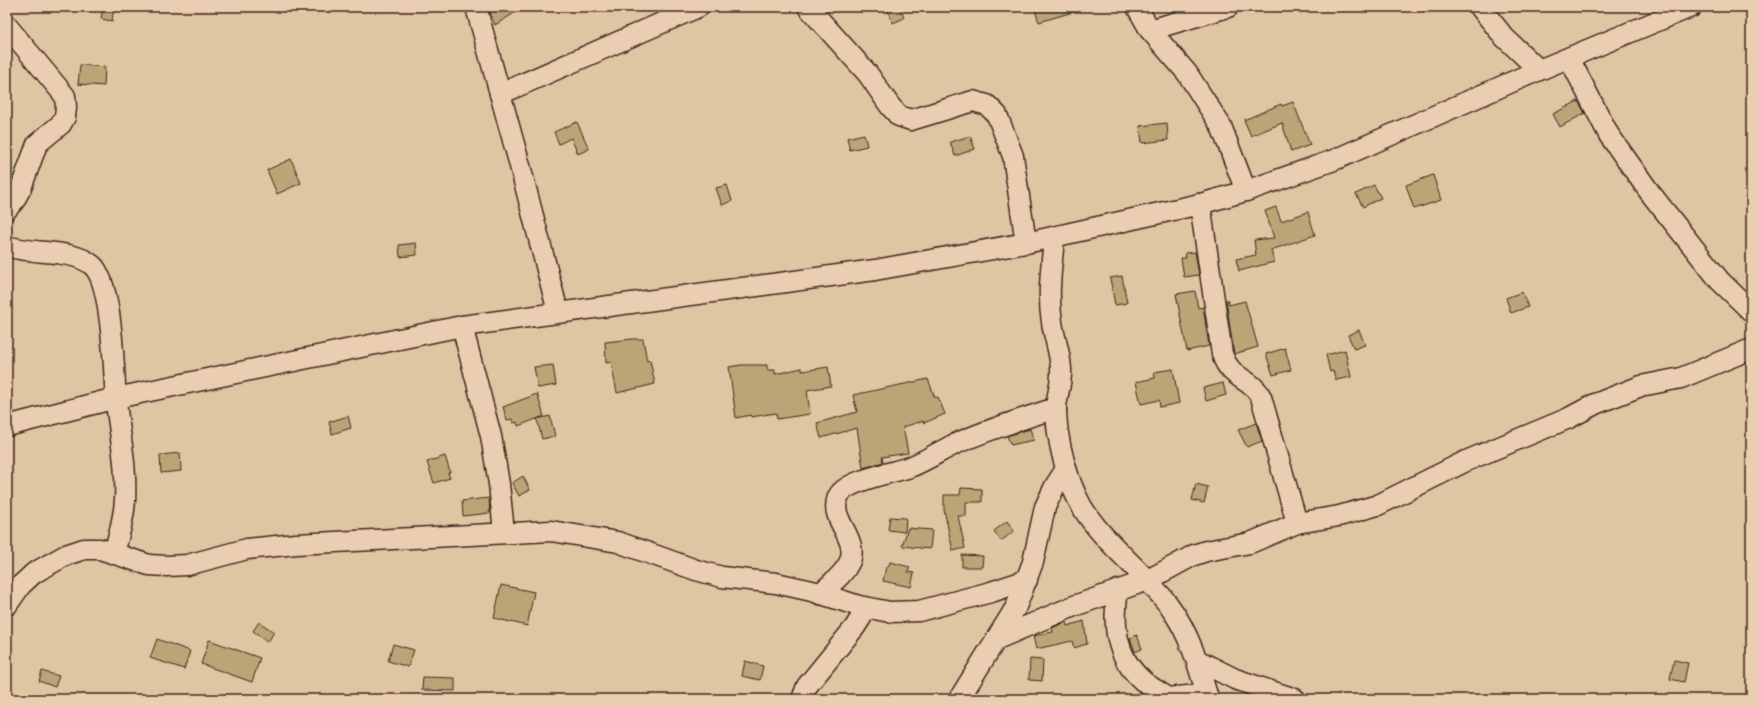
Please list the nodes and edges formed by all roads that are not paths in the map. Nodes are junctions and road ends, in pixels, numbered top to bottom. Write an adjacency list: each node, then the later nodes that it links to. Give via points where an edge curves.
1 (476, 7): 12 (street)
2 (698, 7): 12 (street)
3 (808, 7): 17 (street, via 868,74 899,116 911,120 973,101 987,105 997,115 1013,156)
4 (1137, 7): 9 (street)
5 (1228, 7): 9 (street)
6 (1480, 7): 11 (street, via 1504,37)
7 (1691, 7): 10 (street)
8 (7, 26): 15 (street, via 65,96 66,107 61,124 37,144 21,188)
9 (1150, 30): 13 (street, via 1187,73 1221,126)
10 (1569, 58): 11 (street); 19 (street, via 1609,135 1651,194 1720,282)
11 (1540, 70): 13 (street, via 1334,160)
12 (500, 94): 20 (street)
13 (1246, 191): 14 (street)
14 (1200, 204): 16 (street); 27 (street, via 1222,354 1229,370 1258,389 1262,397)
15 (7, 209)
16 (1054, 237): 17 (street); 24 (street, via 1049,295 1062,371)
17 (1026, 243): 20 (street, via 875,270)
18 (7, 246): 23 (street, via 17,250 71,255 93,265 100,276 110,318 115,356)
19 (1751, 311)
20 (558, 312): 21 (street)
21 (462, 326): 23 (street); 28 (street, via 491,436)
22 (1751, 349): 27 (street, via 1680,378 1641,386 1595,404 1569,418 1466,461 1378,505)
23 (116, 398): 25 (street); 29 (street, via 125,483 122,522)
24 (1056, 408): 26 (street); 33 (street, via 967,440 910,467 883,474 844,490 839,495 836,511 848,537 851,558 843,573)
25 (7, 426)
26 (1066, 469): 30 (street, via 1045,507); 31 (street, via 1083,509 1107,540)
27 (1297, 524): 31 (street, via 1250,543 1194,555)
28 (504, 532): 29 (street, via 296,544 248,550 187,565 150,565); 33 (street, via 551,531 618,542 722,577 776,583)
29 (114, 553): 34 (street, via 100,549 84,549 66,555 39,570 21,585)
30 (1027, 580): 35 (street, via 919,611 890,612); 36 (street, via 1016,607)
31 (1148, 580): 32 (street); 37 (street, via 1185,631)
32 (1118, 590): 36 (street, via 1045,618); 41 (street, via 1115,626 1124,658 1142,680)
33 (820, 594): 35 (street)
34 (7, 605)
35 (867, 608): 39 (street, via 855,627 811,681)
36 (997, 640): 40 (street)
37 (1197, 660): 38 (street); 42 (street, via 1235,679)
38 (1208, 696): 41 (street)
39 (802, 699)
40 (959, 699)
41 (1169, 699)
42 (1295, 699)

